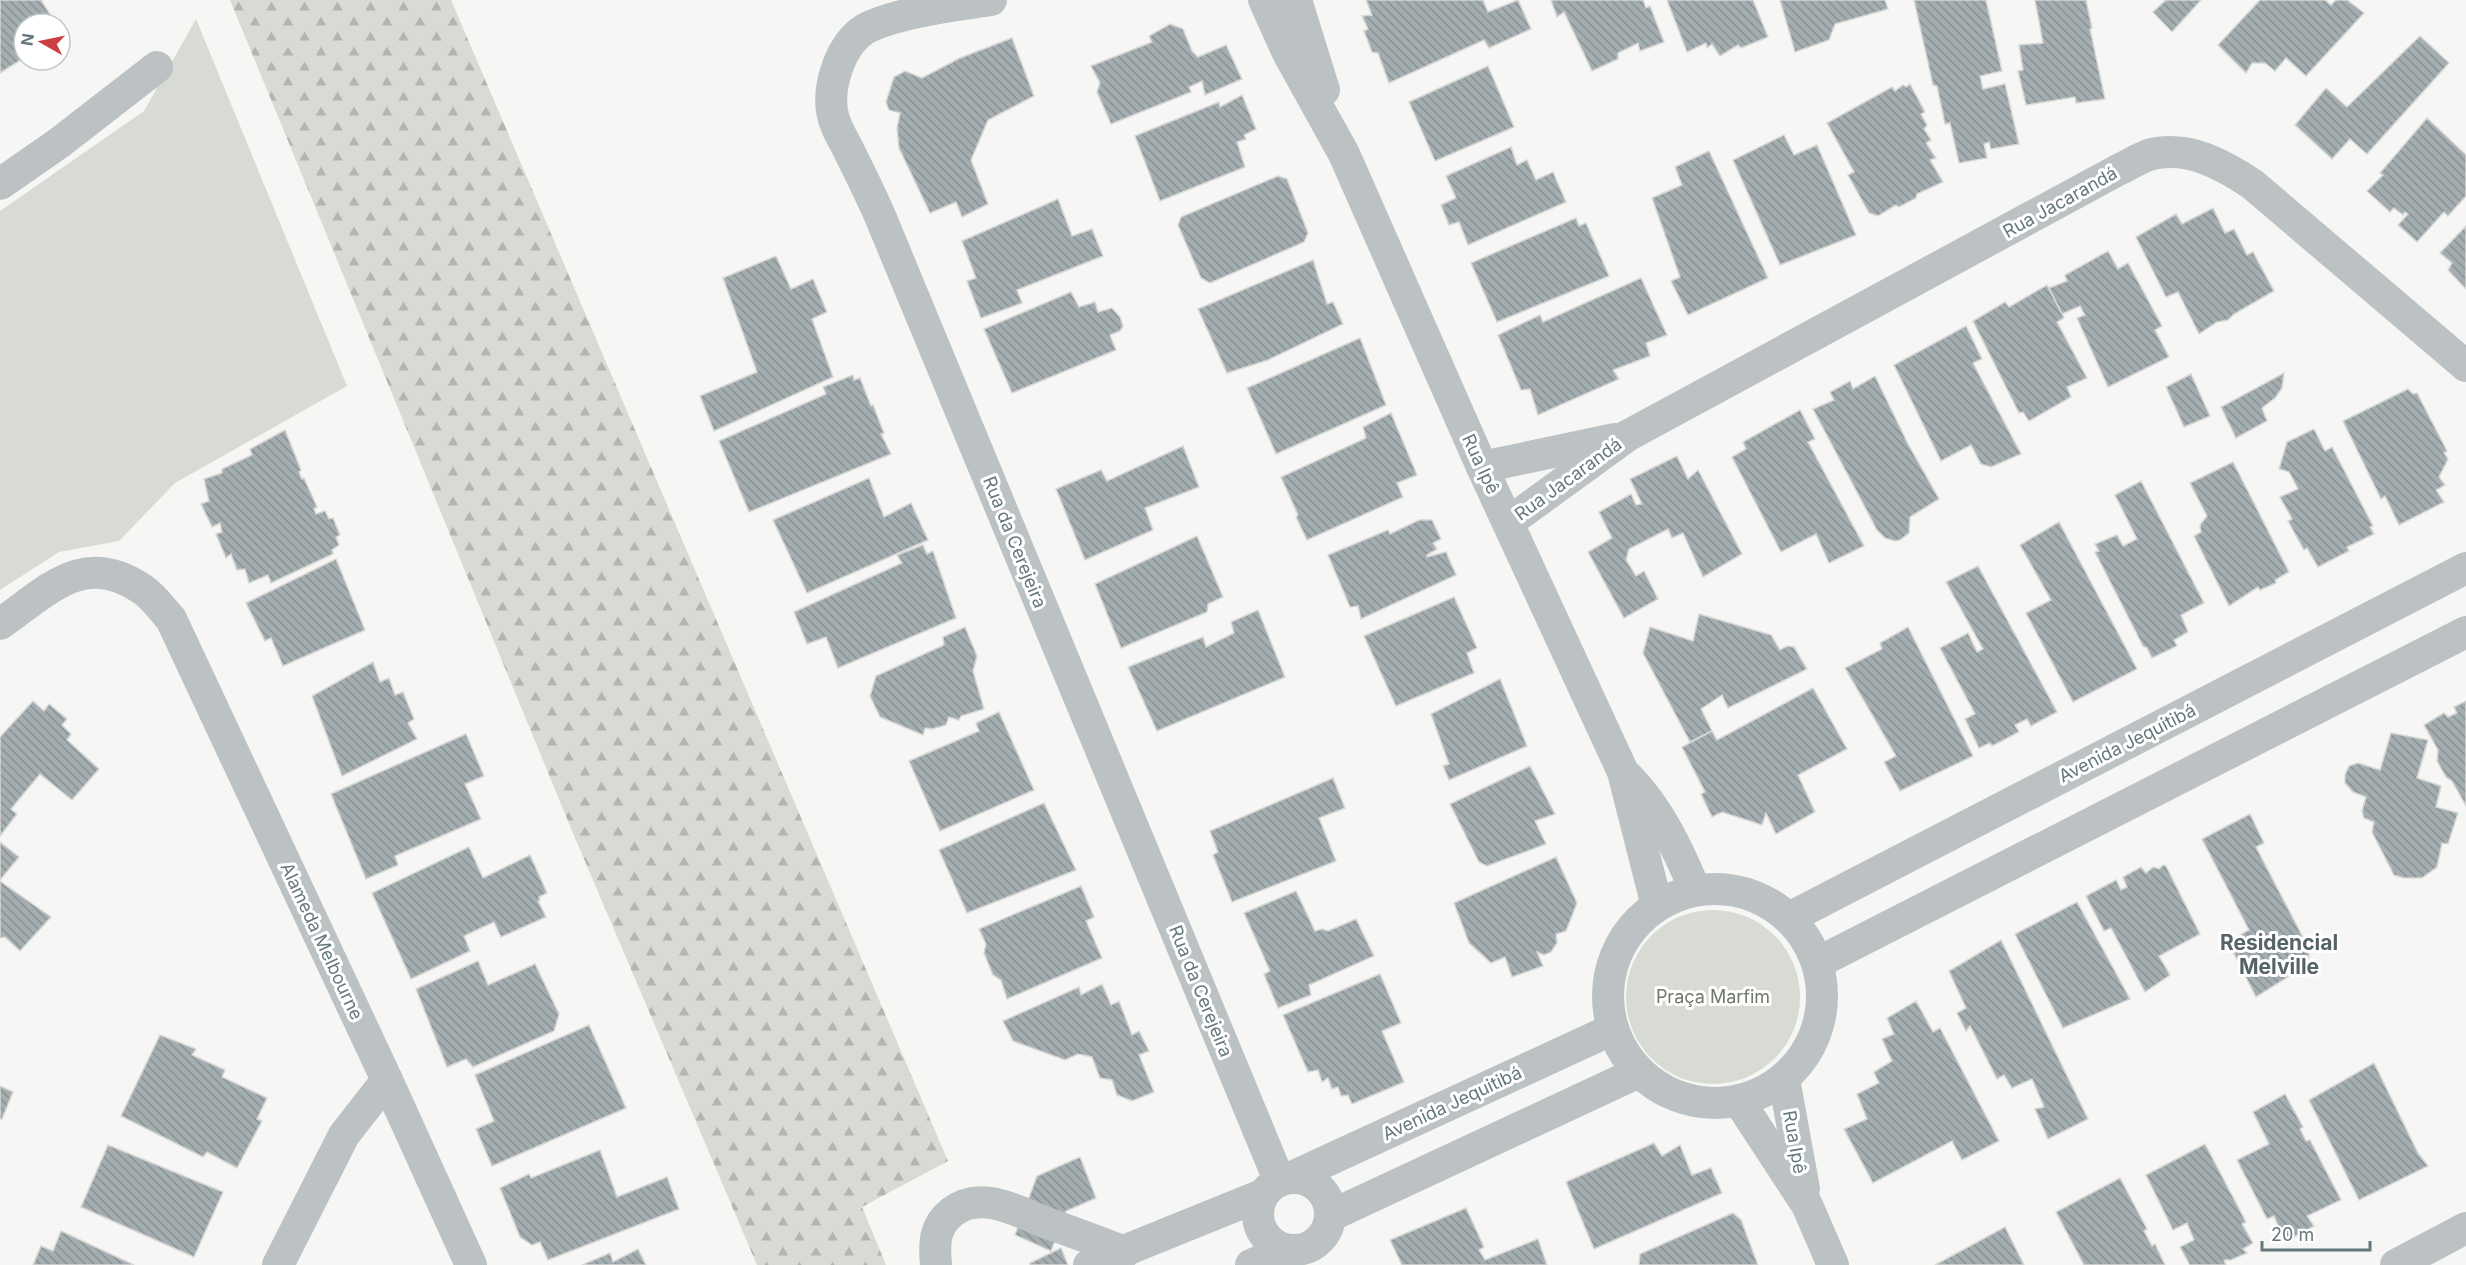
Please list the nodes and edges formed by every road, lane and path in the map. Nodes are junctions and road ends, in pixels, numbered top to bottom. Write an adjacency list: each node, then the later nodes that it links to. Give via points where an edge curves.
1 (991, 0): 24 (street, Rua da Cerejeira, via 893,19 864,30 841,61 834,79 832,112 885,227)
2 (1264, 0): 5 (street, Rua Ipê, via 1288,53)
3 (1296, 0): 5 (street, Rua Ipê)
4 (157, 67): 6 (street)
5 (1344, 154): 9 (street, Rua Ipê)
6 (0, 184)
7 (2466, 366): 8 (street, Rua Jacarandá, via 2252,183 2223,165 2173,151 2150,155 2118,170)
8 (1627, 436): 9 (street, Rua Jacarandá); 10 (street, Rua Jacarandá)
9 (1482, 467): 10 (street, Rua Ipê)
10 (1509, 522): 14 (street, Rua Ipê)
11 (2466, 568): 17 (street, Avenida Jequitibá)
12 (0, 624): 22 (street, Alameda Melbourne, via 58,582 88,571 112,573 144,590 171,619)
13 (2466, 632): 18 (street)
14 (1623, 772): 15 (street, Rua Ipê, via 1642,791 1676,845); 16 (street, Rua Ipê)
15 (1695, 890): 16 (street); 17 (street, via 1745,892)
16 (1657, 906): 19 (street, via 1635,924 1620,947 1611,973 1608,1001)
17 (1789, 918): 18 (street, via 1806,938)
18 (1817, 963): 21 (street, via 1822,994 1818,1026 1805,1054)
19 (1613, 1029): 20 (street, via 1623,1052); 24 (street, Avenida Jequitibá)
20 (1639, 1072): 23 (street, via 1656,1086 1686,1099); 26 (street)
21 (1784, 1078): 23 (street); 25 (street, Rua Ipê)
22 (387, 1080): 30 (street, via 344,1135); 31 (street, Alameda Melbourne)
23 (1739, 1101): 25 (street, Rua Ipê)
24 (1273, 1192): 26 (street, via 1304,1178 1324,1192); 28 (street, via 1260,1228 1266,1238); 29 (street, Avenida Jequitibá, via 1210,1240)
25 (1807, 1205): 35 (street, Rua Ipê)
26 (1330, 1216): 28 (street, via 1320,1239)
27 (2466, 1228): 36 (street)
28 (1297, 1255): 34 (street)
29 (1135, 1258): 32 (street, via 1004,1206 972,1202 945,1217 939,1227 934,1241); 33 (street, Avenida Jequitibá)
30 (278, 1265)
31 (471, 1265)
32 (936, 1265)
33 (1089, 1265)
34 (1251, 1265)
35 (1833, 1265)
36 (2396, 1265)

